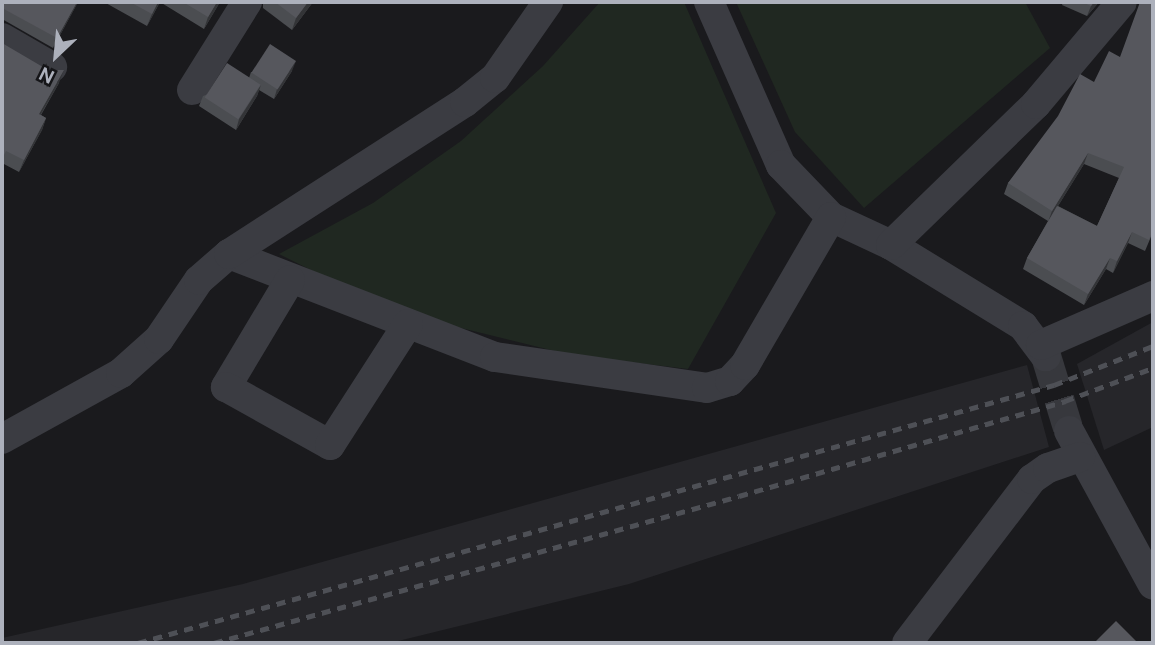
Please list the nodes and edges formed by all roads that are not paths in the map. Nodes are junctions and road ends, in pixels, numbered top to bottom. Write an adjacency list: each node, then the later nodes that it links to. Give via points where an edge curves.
1 (247, 2): 7 (street)
2 (548, 2): 10 (street, via 495,78 465,102)
3 (709, 2): 8 (street, via 781,165)
4 (1122, 2): 9 (street, via 1036,104)
5 (2, 38): 6 (street)
6 (52, 67)
7 (192, 90)
8 (831, 217): 9 (street); 13 (street, via 746,365 730,381 707,388 495,357)
9 (891, 245): 12 (street, via 1023,326 1043,351)
10 (229, 254): 11 (street); 14 (street, via 199,280 159,339 121,373)
11 (289, 280): 13 (street); 13 (street, via 226,387 330,445)
12 (1150, 292)
13 (408, 324)
14 (2, 439)
15 (1153, 585): 16 (street, via 1074,444 1032,479)
16 (907, 643)

